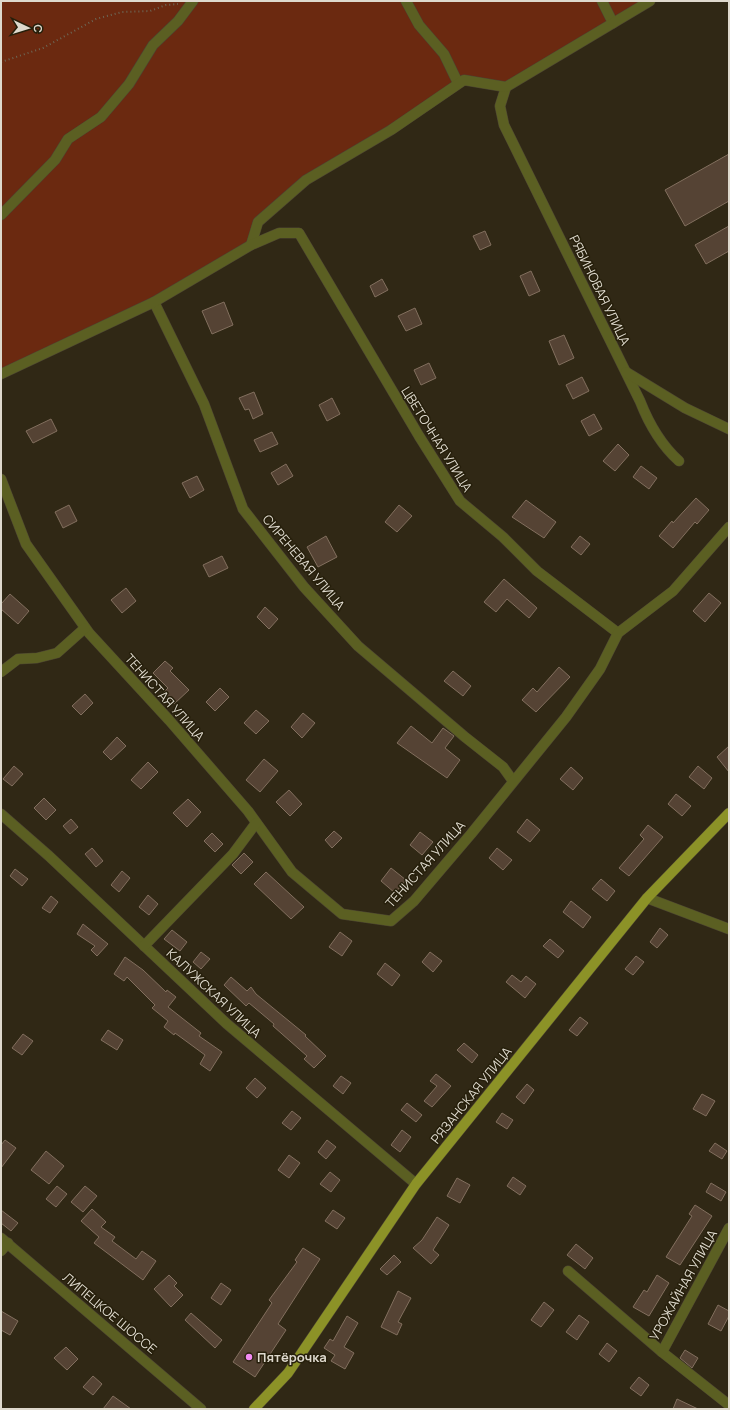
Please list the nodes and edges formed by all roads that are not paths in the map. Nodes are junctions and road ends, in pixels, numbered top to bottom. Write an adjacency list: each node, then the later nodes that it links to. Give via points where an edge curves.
1 (406, 1): 6 (street, via 419,25 444,54)
2 (602, 1): 5 (street)
3 (650, 1): 5 (street)
4 (192, 2): 8 (street, via 178,22 153,45 128,84 101,117 68,139 55,160)
5 (613, 23): 7 (street)
6 (458, 83): 7 (street, via 464,80); 9 (street, via 391,130 306,180 258,222)
7 (506, 87): 11 (street, РЯБИНОВАЯ УЛИЦА, via 500,106 504,125)
8 (1, 215)
9 (251, 244): 10 (street); 18 (street, ЦВЕТОЧНАЯ УЛИЦА, via 279,233 299,233 460,501 503,537 537,571)
10 (154, 302): 12 (street); 20 (street, СИРЕНЕВАЯ УЛИЦА, via 204,404 243,509 304,587 358,646 465,738 503,767)
11 (626, 372): 13 (street, via 685,408); 14 (street, РЯБИНОВАЯ УЛИЦА, via 650,426 668,452)
12 (1, 374)
13 (729, 429)
14 (679, 461)
15 (1, 479): 17 (street, ТЕНИСТАЯ УЛИЦА, via 26,544)
16 (729, 527): 18 (street, ТЕНИСТАЯ УЛИЦА, via 673,591)
17 (85, 628): 19 (street, via 58,653 18,659); 23 (street, ТЕНИСТАЯ УЛИЦА, via 169,720)
18 (618, 633): 20 (street, ТЕНИСТАЯ УЛИЦА, via 600,669 566,717)
19 (1, 672)
20 (513, 781): 23 (street, ТЕНИСТАЯ УЛИЦА, via 414,901 391,921 342,914 292,872)
21 (729, 813): 24 (main road, РЯЗАНСКАЯ УЛИЦА)
22 (1, 814): 26 (street, КАЛУЖСКАЯ УЛИЦА, via 50,856)
23 (256, 823): 26 (street, via 233,854)
24 (647, 898): 25 (street); 27 (main road, РЯЗАНСКАЯ УЛИЦА)
25 (729, 929)
26 (144, 946): 27 (street, КАЛУЖСКАЯ УЛИЦА, via 226,1024)
27 (416, 1184): 34 (main road, РЯЗАНСКАЯ УЛИЦА, via 288,1373)
28 (729, 1228): 31 (street, УРОЖАЙНАЯ УЛИЦА)
29 (3, 1244): 33 (street, ЛИПЕЦКОЕ ШОССЕ)
30 (568, 1271): 31 (street, УРОЖАЙНАЯ УЛИЦА)
31 (662, 1352): 32 (street)
32 (729, 1405)
33 (201, 1409)
34 (254, 1409)

